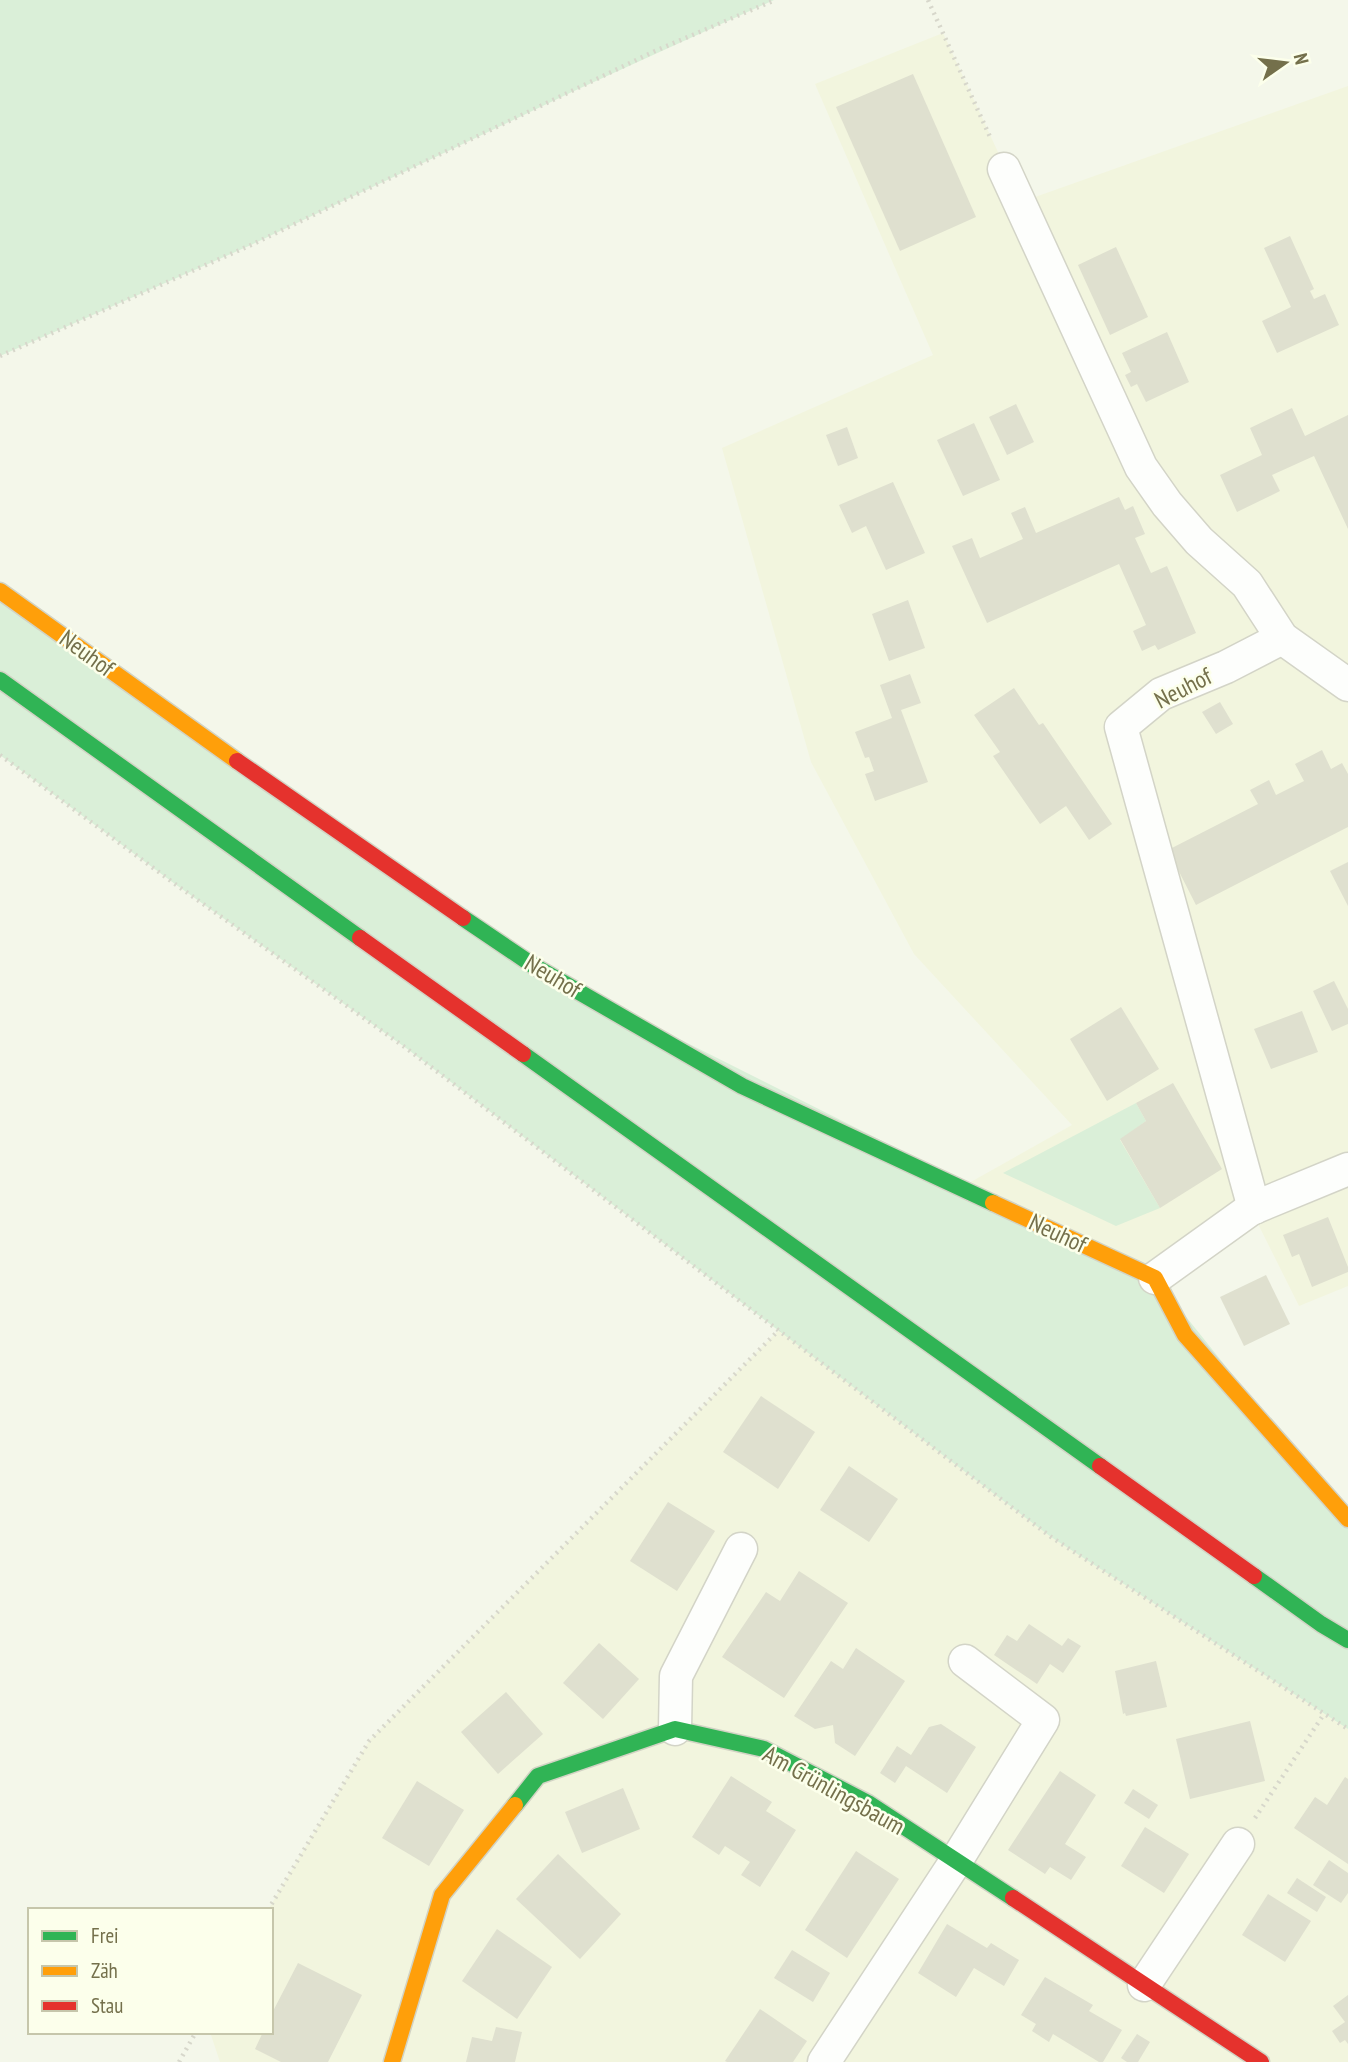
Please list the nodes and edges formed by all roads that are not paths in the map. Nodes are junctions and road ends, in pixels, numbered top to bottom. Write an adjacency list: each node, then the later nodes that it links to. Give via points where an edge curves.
1 (1004, 169): 3 (street, via 1141,467 1199,541 1247,584)
2 (0, 591): 8 (street, Neuhof, via 331,828 534,966 742,1086)
3 (1282, 638): 5 (street); 7 (street, Neuhof, via 1161,694 1121,727)
4 (0, 680): 11 (street)
5 (1348, 685)
6 (1348, 1169): 7 (street)
7 (1254, 1208): 8 (street)
8 (1155, 1278): 9 (street, via 1185,1335)
9 (1348, 1519)
10 (741, 1549): 13 (street, via 676,1676)
11 (1348, 1640)
12 (965, 1661): 15 (street, via 1043,1720)
13 (675, 1729): 15 (street, Am Grünlingsbaum, via 764,1749 868,1803); 17 (street, via 538,1776 442,1895)
14 (1238, 1844): 16 (street)
15 (956, 1861): 16 (street, Am Grünlingsbaum); 18 (street)
16 (1144, 1985): 19 (street, Am Grünlingsbaum)
17 (391, 2062)
18 (824, 2062)
19 (1261, 2062)

